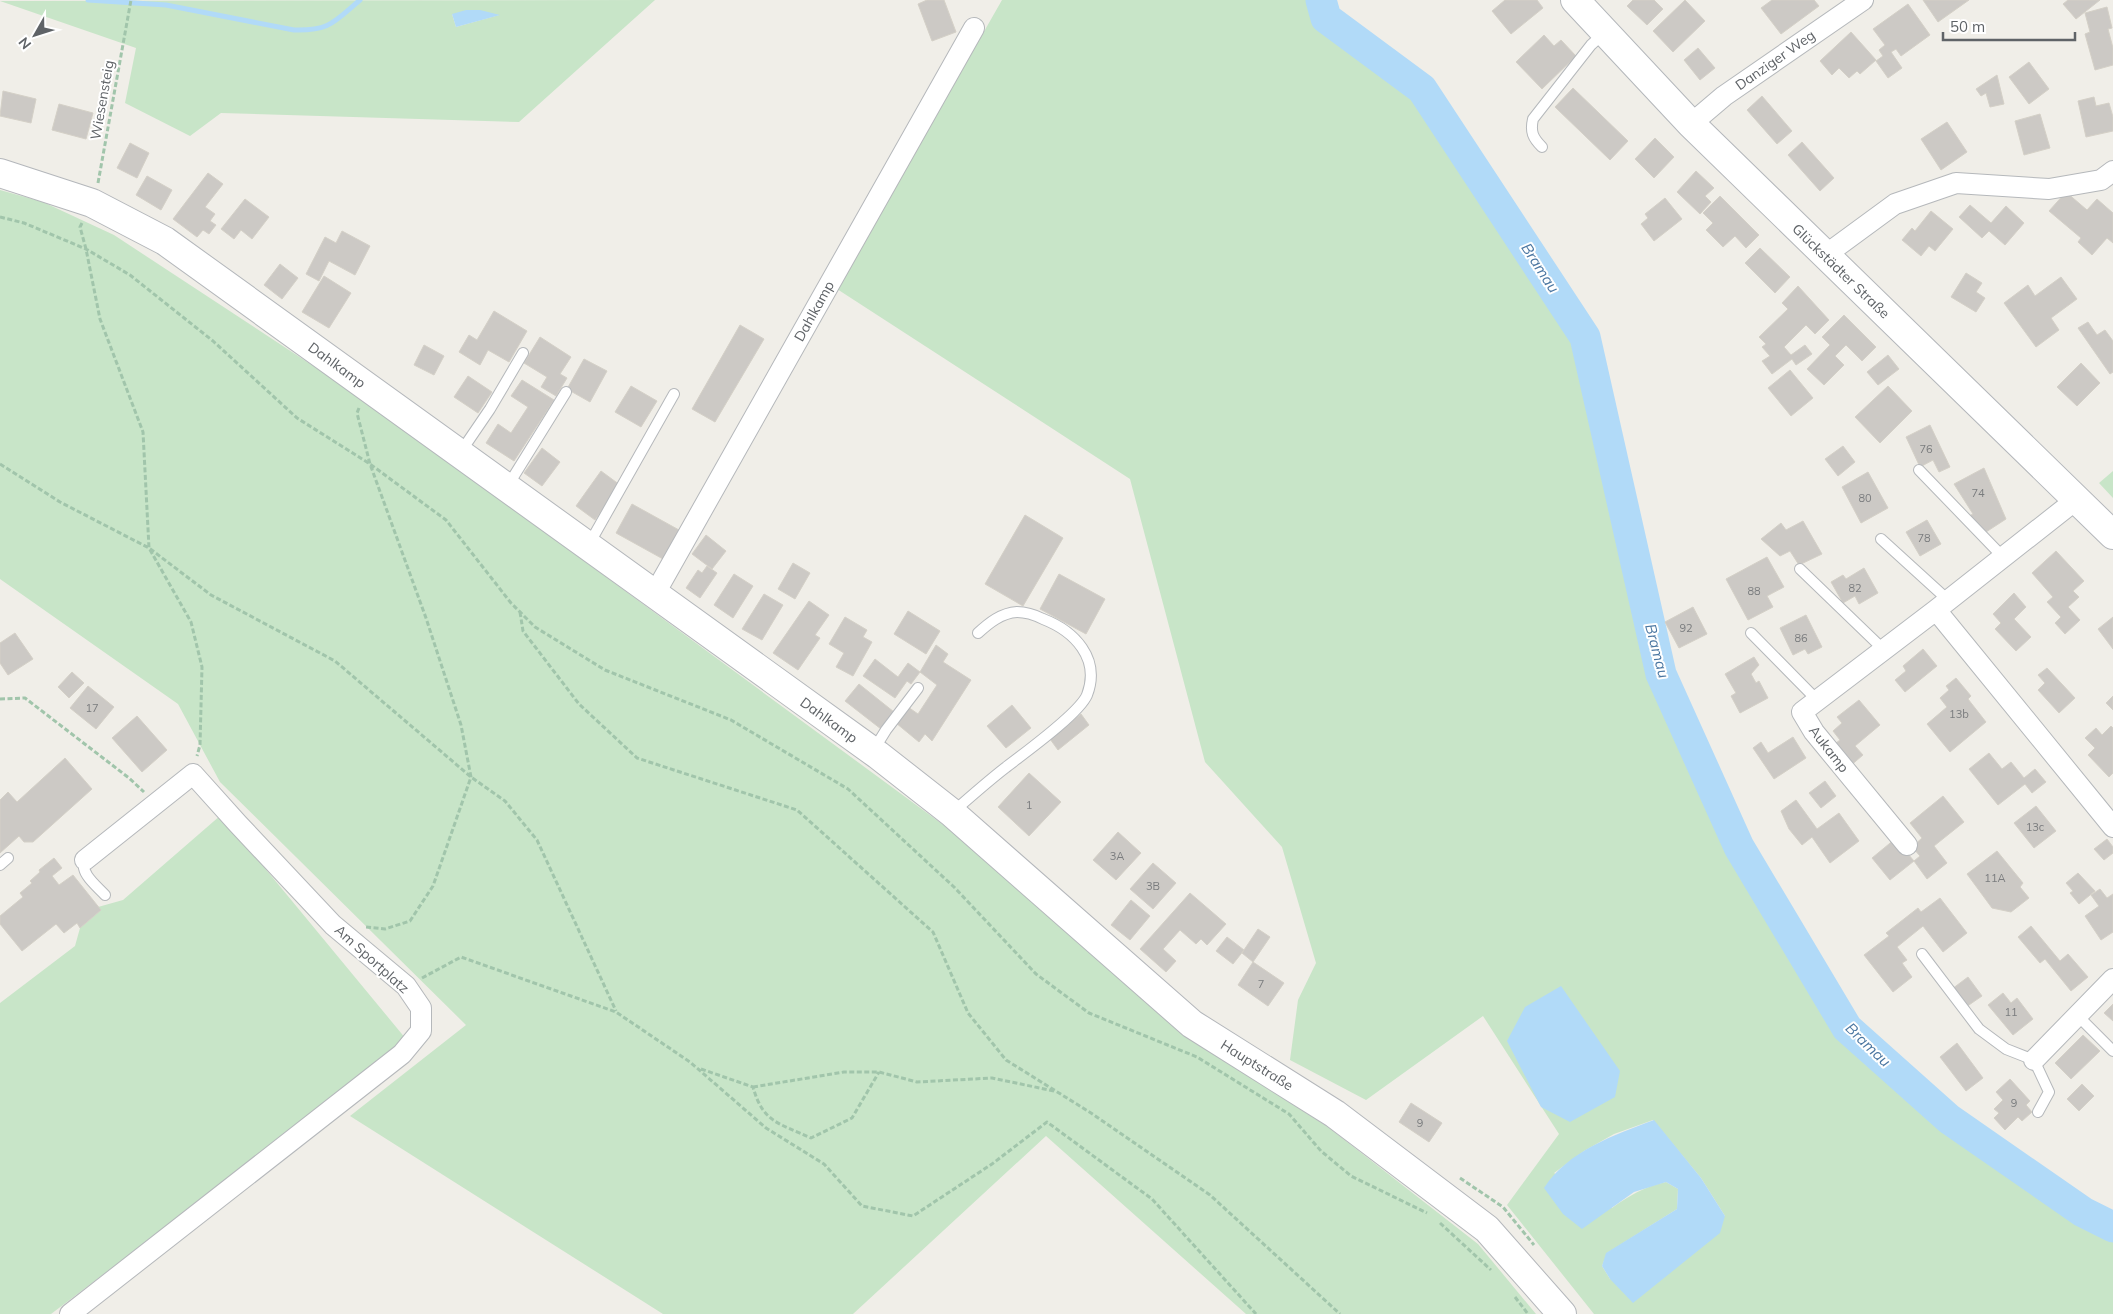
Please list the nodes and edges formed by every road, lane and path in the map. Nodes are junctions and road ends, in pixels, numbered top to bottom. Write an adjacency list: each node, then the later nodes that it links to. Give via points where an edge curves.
1 (131, 0): 10 (path, Wiesensteig)
2 (1575, 0): 5 (street, Glückstädter Straße)
3 (1863, 0): 6 (street, Danziger Weg, via 1724,96)
4 (974, 28): 30 (street, Dahlkamp)
5 (1604, 32): 6 (street, Glückstädter Straße); 7 (lane, via 1533,119 1533,138)
6 (1691, 124): 13 (street, Glückstädter Straße)
7 (1542, 148)
8 (2113, 171): 13 (street, via 2102,180 2049,188 1956,183 1895,204)
9 (0, 173): 10 (street, Dahlkamp)
10 (92, 203): 15 (street, Dahlkamp, via 165,242)
11 (0, 217): 12 (path, via 24,223)
12 (86, 249): 20 (path, via 130,275 213,341 297,418); 27 (path, via 100,319 142,432)
13 (1824, 256): 23 (street, Glückstädter Straße)
14 (523, 353): 18 (lane)
15 (365, 385): 18 (street, Dahlkamp); 20 (path, via 357,413)
16 (566, 392): 22 (lane)
17 (674, 394): 26 (lane)
18 (460, 454): 22 (street, Dahlkamp)
19 (0, 464): 27 (path, via 60,502)
20 (370, 464): 32 (path, via 446,520); 41 (path, via 461,725)
21 (1919, 470): 28 (lane)
22 (507, 488): 26 (street, Dahlkamp)
23 (2077, 499): 24 (street, Glückstädter Straße); 28 (street, Aukamp)
24 (2113, 535)
25 (1881, 539): 31 (lane)
26 (588, 547): 30 (street, Dahlkamp)
27 (149, 548): 40 (path, via 190,622 202,667 200,745); 41 (path, via 211,595 334,661)
28 (2003, 557): 31 (street, Aukamp)
29 (1800, 569): 35 (lane)
30 (654, 595): 39 (street, Dahlkamp)
31 (1942, 605): 35 (street, Aukamp); 44 (street)
32 (520, 612): 59 (path, via 523,631 579,704 637,758 798,810 933,932 968,1013 1006,1060); 61 (path, via 535,628 605,670 731,720 848,789 954,887 1036,974 1089,1013 1197,1057 1289,1114 1321,1151 1351,1176)
33 (978, 633): 43 (lane, via 991,621 1017,612 1064,628 1077,640 1087,658 1090,683 1077,708)
34 (1751, 633): 38 (lane)
35 (1884, 650): 38 (street, Aukamp)
36 (918, 688): 39 (lane)
37 (0, 698): 42 (path, via 24,698 129,778)
38 (1818, 701): 45 (street, Aukamp, via 1802,712 1814,732)
39 (873, 752): 43 (street, Dahlkamp)
40 (193, 774): 42 (street); 48 (street, Am Sportplatz)
41 (471, 777): 48 (path, via 433,886 410,921 385,929); 52 (path, via 505,801 538,840)
42 (155, 802): 46 (street)
43 (952, 813): 69 (street, Hauptstraße, via 1192,1024 1335,1114 1487,1229)
44 (2113, 826)
45 (1907, 845)
46 (85, 860): 47 (lane, via 84,871)
47 (105, 895)
48 (334, 925): 51 (street, Am Sportplatz)
49 (1922, 954): 55 (lane, via 1979,1029 2006,1050)
50 (2113, 979): 53 (street)
51 (406, 986): 52 (path, via 461,956); 65 (street, Am Sportplatz, via 421,1008 421,1031 402,1054)
52 (616, 1012): 56 (path)
53 (2078, 1016): 54 (lane); 55 (street)
54 (2113, 1051)
55 (2034, 1060): 60 (lane, via 2049,1092)
56 (698, 1068): 58 (path); 66 (path, via 766,1128 824,1164 862,1206 913,1216 992,1164 1047,1122 1152,1199)
57 (879, 1072): 58 (path, via 844,1072); 58 (path, via 852,1118 811,1138 769,1118 757,1102); 59 (path, via 917,1082 992,1078)
58 (753, 1086)
59 (1057, 1092): 67 (path, via 1210,1195)
60 (2038, 1112)
61 (1430, 1215)
62 (1437, 1221): 63 (path)
63 (1495, 1273)
64 (1512, 1293): 68 (path)
65 (70, 1314)
66 (1256, 1314)
67 (1340, 1314)
68 (1528, 1314)
69 (1562, 1314)

